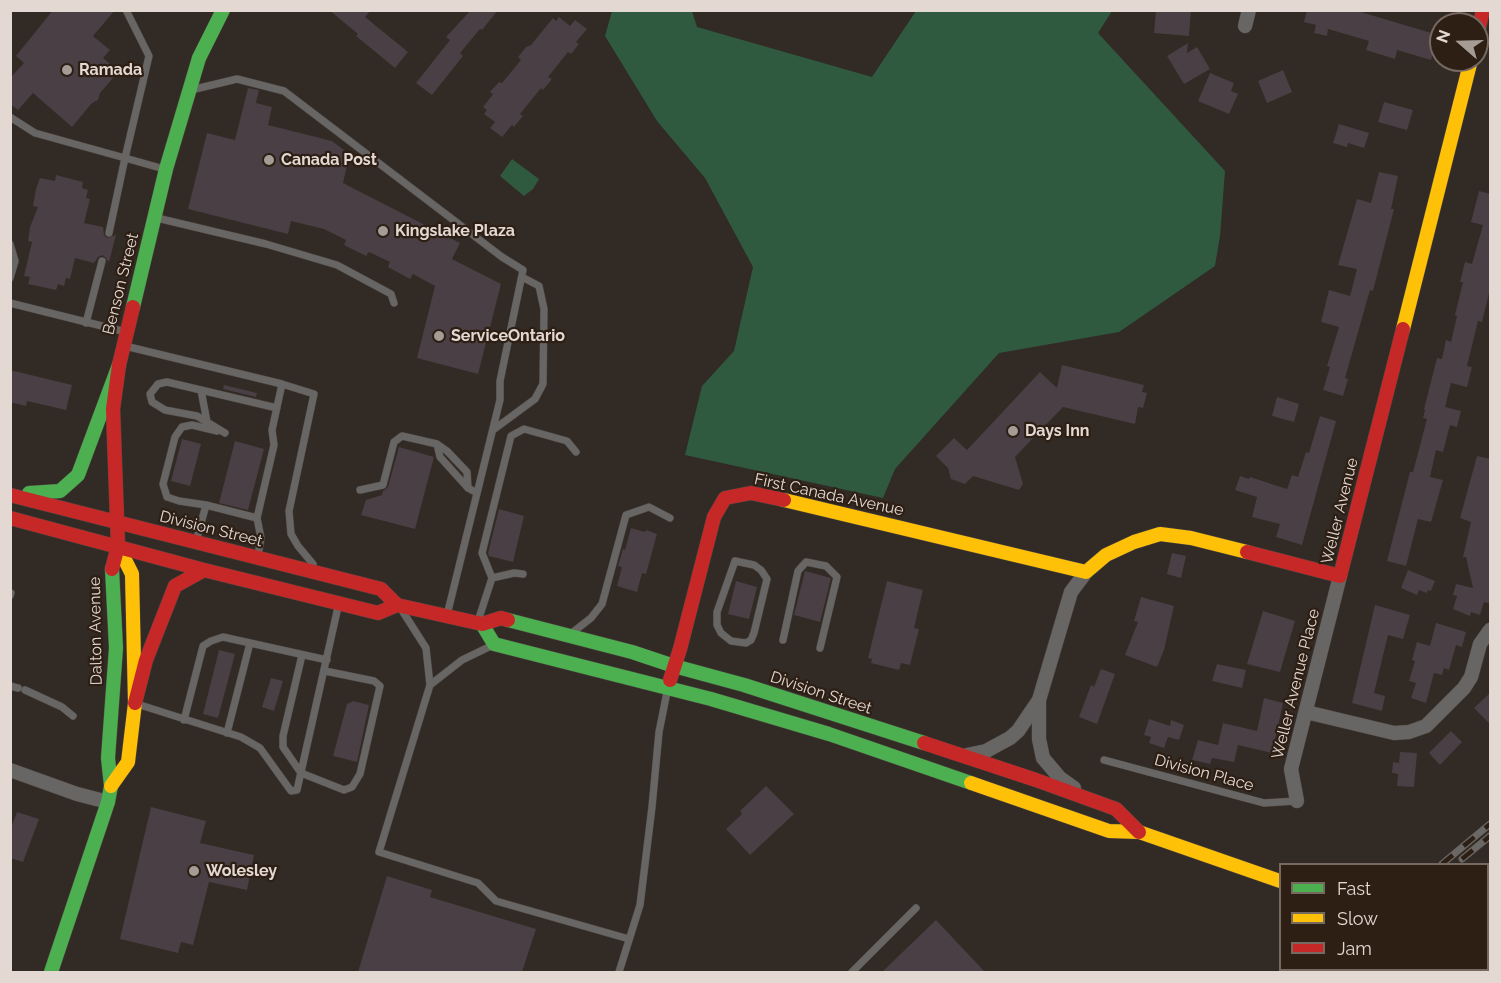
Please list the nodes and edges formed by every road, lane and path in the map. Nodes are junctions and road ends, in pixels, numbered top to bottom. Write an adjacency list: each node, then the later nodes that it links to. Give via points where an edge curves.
1 (126, 10): 8 (lane, via 149,56)
2 (223, 10): 6 (main road, Benson Street, via 199,58)
3 (1249, 10): 4 (street)
4 (1245, 26)
5 (1468, 72): 42 (main road, Weller Avenue)
6 (189, 90): 9 (main road, Benson Street); 14 (lane, via 237,79 284,91 523,270)
7 (10, 117): 8 (lane, via 35,133)
8 (125, 158): 9 (lane); 11 (lane)
9 (166, 169): 10 (main road, Benson Street)
10 (154, 218): 17 (lane, via 266,244 337,266 391,294); 19 (main road, Benson Street)
11 (109, 233)
12 (10, 244): 15 (lane, via 15,261)
13 (102, 261): 18 (lane)
14 (522, 277): 25 (lane); 25 (lane, via 539,286 544,309 543,384 535,399)
15 (10, 278)
16 (10, 303): 18 (lane)
17 (394, 303)
18 (86, 323): 19 (lane)
19 (124, 339): 20 (main road, Benson Street); 21 (lane)
20 (118, 365): 28 (main road, via 78,475 60,491); 34 (main road, Benson Street, via 113,409)
21 (282, 384): 23 (lane); 40 (lane, via 314,394 289,511 291,534)
22 (201, 390): 23 (lane); 24 (lane); 24 (lane, via 167,382 158,384 150,394 152,402 165,410 197,416)
23 (277, 408): 32 (lane, via 272,430 274,445)
24 (207, 422): 30 (lane, via 225,433 192,424 182,427 175,437 163,484 167,496)
25 (493, 430): 29 (lane)
26 (576, 453): 43 (lane, via 567,441 524,429 511,436 482,553)
27 (360, 490): 29 (lane, via 383,485 394,442 402,436 437,444 440,457)
28 (10, 493): 34 (main road, Division Street)
29 (477, 494): 47 (lane)
30 (206, 505): 32 (lane); 35 (lane)
31 (10, 518): 36 (main road, Division Street)
32 (257, 518): 37 (lane, via 261,538)
33 (670, 518): 50 (lane, via 649,507 626,515 602,603 591,618)
34 (117, 523): 35 (main road, Division Street); 36 (main road, Benson Street)
35 (196, 543): 37 (main road, Division Street)
36 (118, 546): 38 (main road, Division Street); 63 (main road, Dalton Avenue, via 132,574); 72 (main road, Dalton Avenue, via 112,570 116,648 108,758)
37 (258, 558): 40 (main road, Division Street)
38 (204, 570): 44 (main road, Division Street); 63 (main road, via 176,586 146,660)
39 (1086, 572): 42 (main road, Weller Avenue, via 1106,555 1160,534 1191,538); 57 (main road, First Canada Avenue, via 751,493 738,494 725,498 714,517); 62 (street, Weller Avenue, via 1071,592)
40 (322, 574): 45 (main road, Division Street, via 381,589)
41 (523, 574): 43 (lane)
42 (1341, 576): 64 (street, Weller Avenue Place)
43 (492, 578): 48 (lane)
44 (339, 603): 45 (main road, Division Street, via 378,613); 56 (lane)
45 (397, 604): 47 (main road, Division Street); 59 (lane, via 426,648)
46 (717, 612): 46 (lane, via 721,633 731,641 752,640 766,579 761,570 735,561)
47 (446, 617): 48 (main road, Division Street)
48 (479, 624): 50 (main road, Division Street, via 501,618); 53 (main road)
49 (1491, 630): 64 (street, via 1480,644 1464,688 1426,726 1394,733)
50 (568, 635): 57 (main road, Division Street)
51 (783, 640): 54 (lane, via 798,571 806,562 826,566 837,577)
52 (250, 643): 55 (lane); 66 (lane, via 223,637 203,646); 67 (lane)
53 (494, 644): 59 (lane, via 462,660); 61 (main road, Division Street)
54 (820, 648)
55 (302, 655): 56 (lane); 71 (lane, via 283,736 283,747)
56 (327, 660): 58 (lane)
57 (674, 666): 61 (main road, First Canada Avenue); 68 (main road, Division Street)
58 (325, 670): 71 (lane); 71 (lane, via 374,681 380,686 360,774 352,787 344,790)
59 (430, 684): 79 (lane, via 379,852 478,883 496,901)
60 (18, 688): 65 (lane, via 62,707)
61 (668, 689): 76 (main road, Division Street, via 829,734 1109,831); 79 (lane, via 658,732 640,905)
62 (1039, 700): 68 (street, Weller Avenue, via 1010,738 986,751); 73 (street, Weller Avenue, via 1043,758 1060,778)
63 (135, 703): 66 (lane); 72 (main road, Dalton Avenue, via 128,762)
64 (1306, 712): 74 (street, Weller Avenue Place, via 1291,770)
65 (73, 716)
66 (184, 720): 67 (lane)
67 (227, 733): 71 (lane, via 260,748 291,791 297,790)
68 (963, 756): 73 (main road, Division Street)
69 (1104, 760): 74 (lane, Division Place, via 1264,803)
70 (10, 770): 75 (street)
71 (301, 774)
72 (111, 786): 75 (main road, Dalton Avenue)
73 (1092, 801): 76 (main road, Division Street, via 1116,809)
74 (1297, 801)
75 (108, 802): 80 (main road, Dalton Avenue)
76 (1139, 832): 77 (main road, Division Street)
77 (1279, 880)
78 (916, 908): 82 (lane)
79 (629, 939): 81 (lane)
80 (51, 972)
81 (619, 972)
82 (852, 972)

